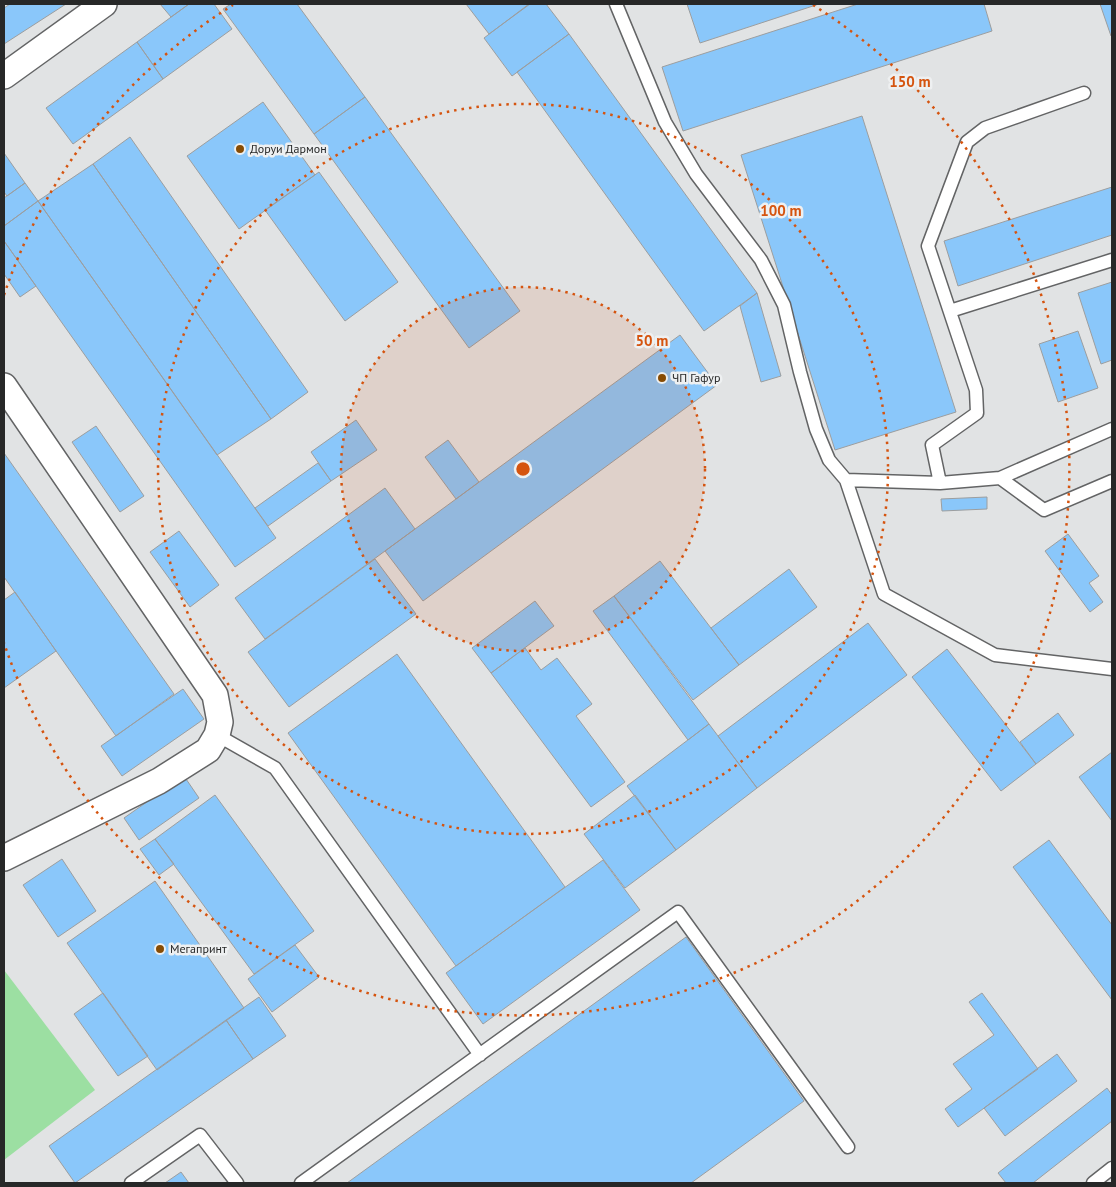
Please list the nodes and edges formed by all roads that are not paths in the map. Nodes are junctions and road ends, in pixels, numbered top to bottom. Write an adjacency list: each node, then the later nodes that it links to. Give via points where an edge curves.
1 (104, 4): 3 (street)
2 (616, 4): 10 (lane, via 665,122 696,174 761,260 784,305 816,429 829,460)
3 (4, 76)
4 (1084, 93): 6 (lane, via 985,128 967,142 928,246)
5 (1112, 260): 6 (lane)
6 (950, 311): 12 (lane, via 976,390 977,413 932,445)
7 (4, 386): 14 (street, via 215,694 220,722)
8 (1112, 429): 9 (lane)
9 (1000, 478): 11 (lane, via 1044,510); 12 (lane)
10 (846, 480): 12 (lane); 13 (lane, via 884,594 995,655)
11 (1112, 481)
12 (940, 483)
13 (1112, 670)
14 (217, 735): 15 (street, via 208,750 158,781); 16 (lane, via 275,768)
15 (4, 858)
16 (480, 1055): 17 (lane, via 678,912); 21 (lane)
17 (848, 1147)
18 (1112, 1168): 22 (lane)
19 (131, 1183): 20 (lane, via 200,1135)
20 (237, 1183)
21 (301, 1183)
22 (1093, 1183)

